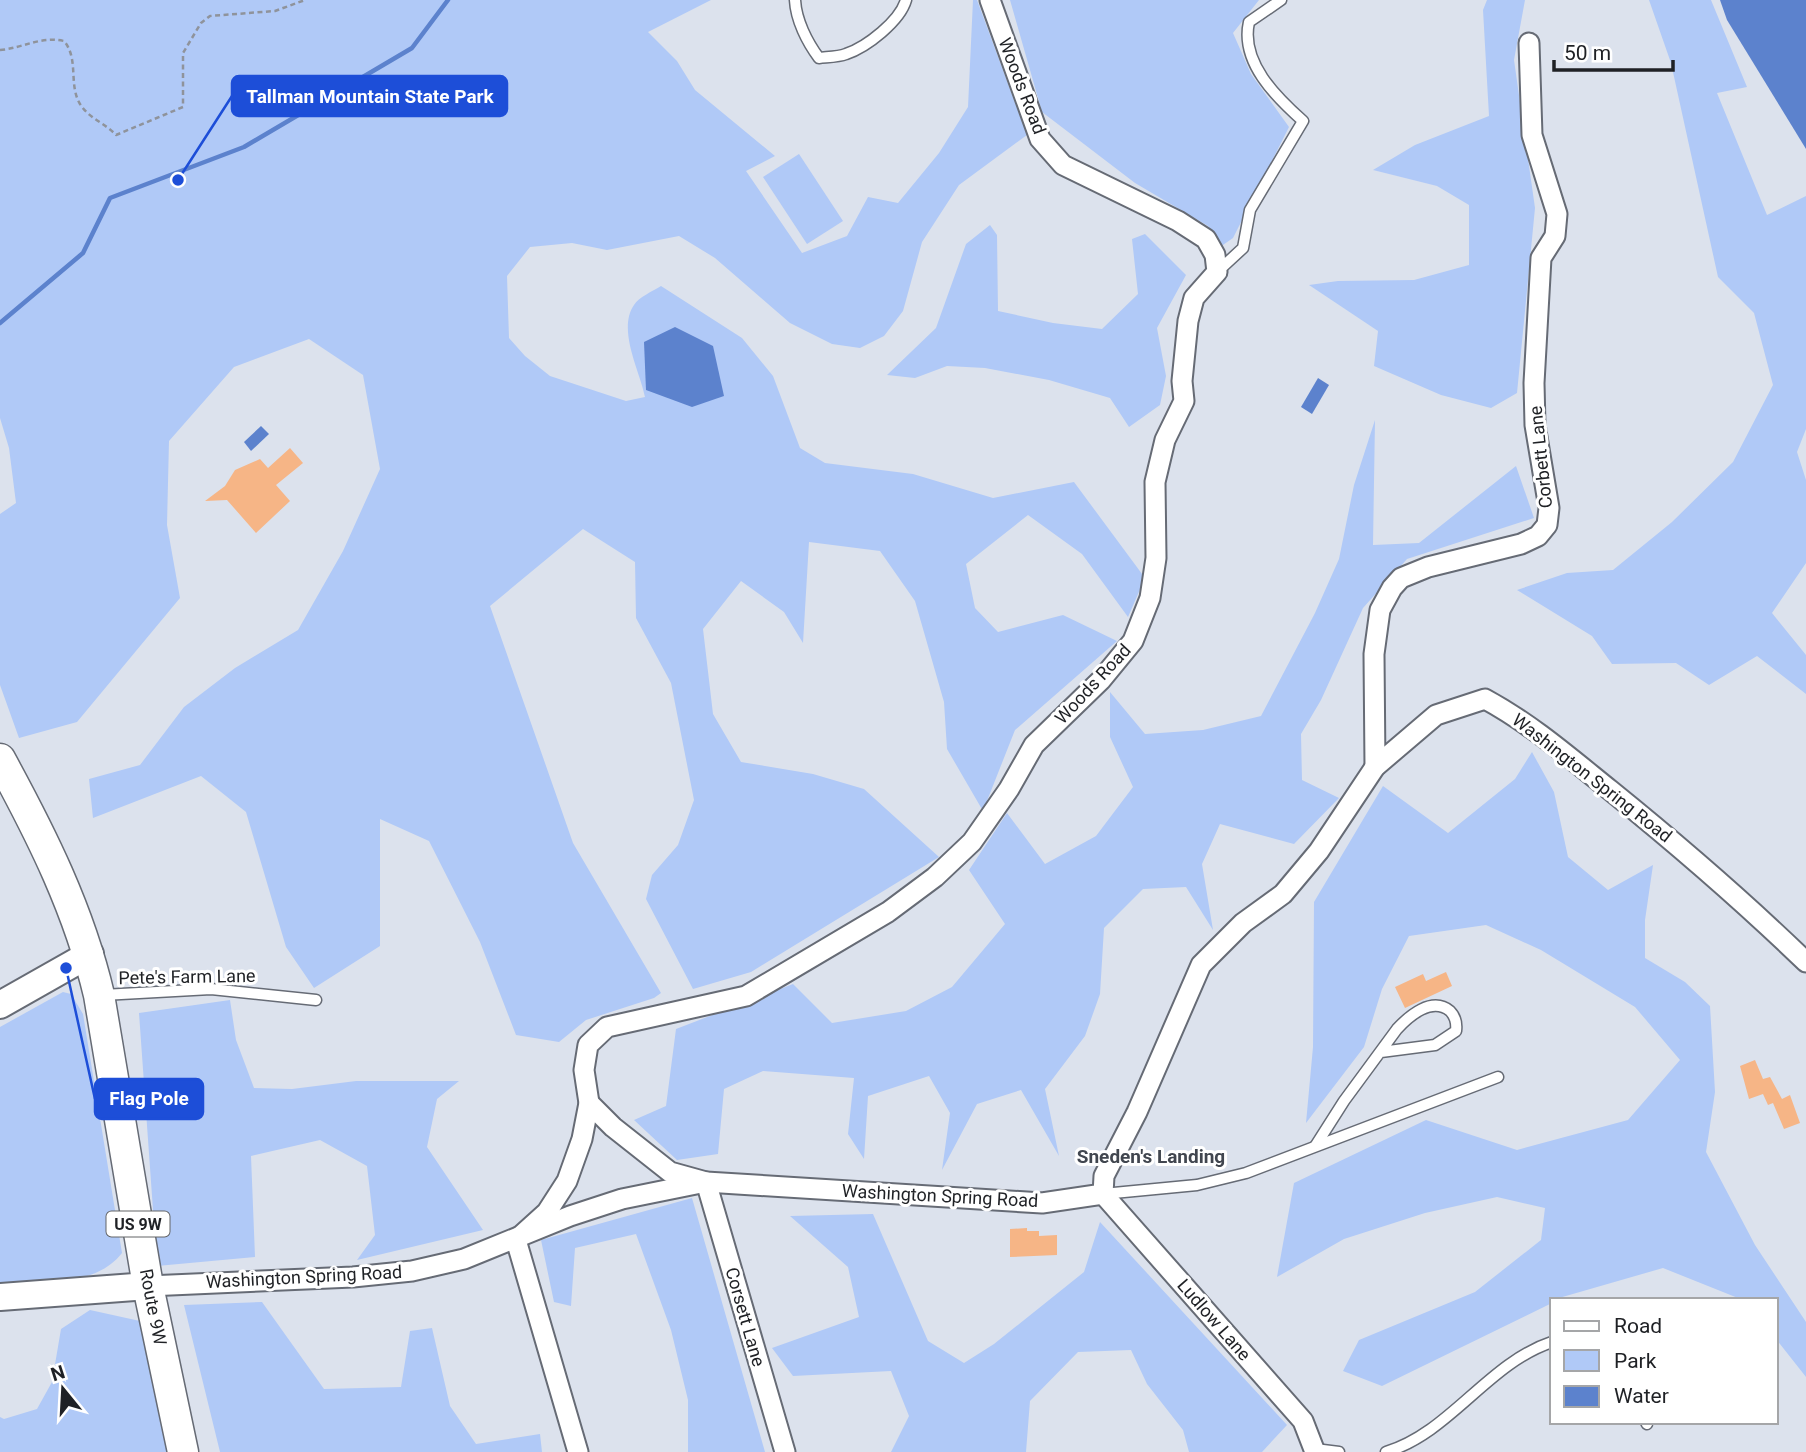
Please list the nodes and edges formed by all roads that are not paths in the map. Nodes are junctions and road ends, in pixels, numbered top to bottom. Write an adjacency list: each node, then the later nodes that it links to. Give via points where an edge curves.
1 (795, 0): 2 (lane, via 819,58 845,55 867,42 903,11)
2 (906, 0)
3 (990, 0): 6 (street, Woods Road, via 1040,139 1063,164 1206,239)
4 (1281, 0): 6 (lane, via 1249,22 1246,35 1260,74 1276,98 1303,121 1250,210 1243,248)
5 (1529, 43): 8 (street, Corbett Lane, via 1532,135 1557,214 1555,236 1541,258 1534,383 1535,425 1549,508 1547,526 1521,544 1427,567 1401,578 1392,588 1380,610 1374,654)
6 (1217, 272): 16 (street, Woods Road, via 1194,298 1188,321 1184,401 1165,440 1155,482 1157,548 1152,585 1133,641 1101,680 1034,745 972,842 935,877 888,912 746,996 607,1027 588,1045 584,1070)
7 (0, 759): 9 (main road, US 9W, via 61,875)
8 (1375, 767): 10 (street, Washington Spring Road, via 1436,715 1485,699 1523,720 1660,830); 19 (street, Washington Spring Road, via 1319,851 1283,894 1243,923 1201,965 1104,1176)
9 (89, 954): 11 (main road, US 9W); 13 (street)
10 (1806, 962)
11 (99, 995): 12 (lane, Pete's Farm Lane, via 211,989); 21 (main road, Route 9W / US 9W)
12 (316, 1000)
13 (0, 1005)
14 (1381, 1052): 14 (lane, via 1406,1018 1420,1010 1438,1006 1454,1016 1456,1031 1435,1045); 17 (lane)
15 (1498, 1077): 17 (lane)
16 (589, 1102): 18 (street, via 670,1172); 20 (street, Woods Road, via 568,1181 547,1212)
17 (1316, 1146): 19 (lane, via 1218,1181)
18 (706, 1182): 19 (street, Washington Spring Road, via 1042,1203); 20 (street, Washington Spring Road, via 622,1199); 27 (street, Corsett Lane)
19 (1103, 1194): 24 (street, Ludlow Lane, via 1303,1421)
20 (516, 1240): 21 (street, Washington Spring Road, via 412,1271 353,1278); 26 (street)
21 (148, 1286): 22 (street); 25 (main road, Route 9W / US 9W)
22 (0, 1297)
23 (1550, 1343): 29 (lane, via 1483,1384 1414,1440)
24 (1315, 1450): 28 (lane)
25 (183, 1452)
26 (578, 1452)
27 (785, 1452)
28 (1339, 1452)
29 (1386, 1452)

